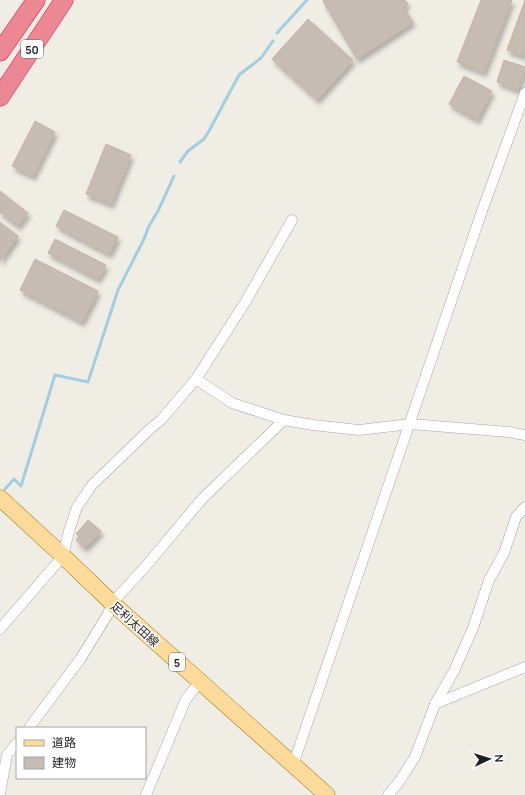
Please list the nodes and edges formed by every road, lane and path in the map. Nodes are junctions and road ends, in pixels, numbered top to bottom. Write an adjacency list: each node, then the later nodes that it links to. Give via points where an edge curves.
1 (23, 0): 5 (highway)
2 (36, 0): 6 (highway, 50)
3 (52, 0): 7 (highway, 50)
4 (64, 0): 9 (highway, 50)
5 (0, 32)
6 (0, 52)
7 (0, 76)
8 (525, 93): 13 (street)
9 (0, 97)
10 (292, 220): 11 (street, via 246,302)
11 (196, 379): 12 (street, via 232,403); 17 (street, via 162,420 92,485 77,507)
12 (284, 420): 13 (street, via 358,430); 18 (street, via 202,499)
13 (410, 424): 14 (street); 25 (street)
14 (525, 435)
15 (0, 498): 17 (main road, 足利太田線 / 5)
16 (525, 507): 22 (street, via 516,517 504,553 489,580 454,671)
17 (64, 556): 18 (main road, 足利太田線 / 5); 19 (street)
18 (112, 603): 21 (main road, 足利太田線 / 5); 23 (street, via 81,658)
19 (0, 629)
20 (525, 667): 22 (street)
21 (200, 682): 25 (main road, 足利太田線 / 5); 27 (street, via 186,699)
22 (435, 704): 29 (street, via 415,756)
23 (30, 727)
24 (16, 744): 26 (street, via 7,755)
25 (293, 765): 28 (main road, 足利太田線 / 5)
26 (0, 793)
27 (146, 795)
28 (327, 795)
29 (388, 795)

